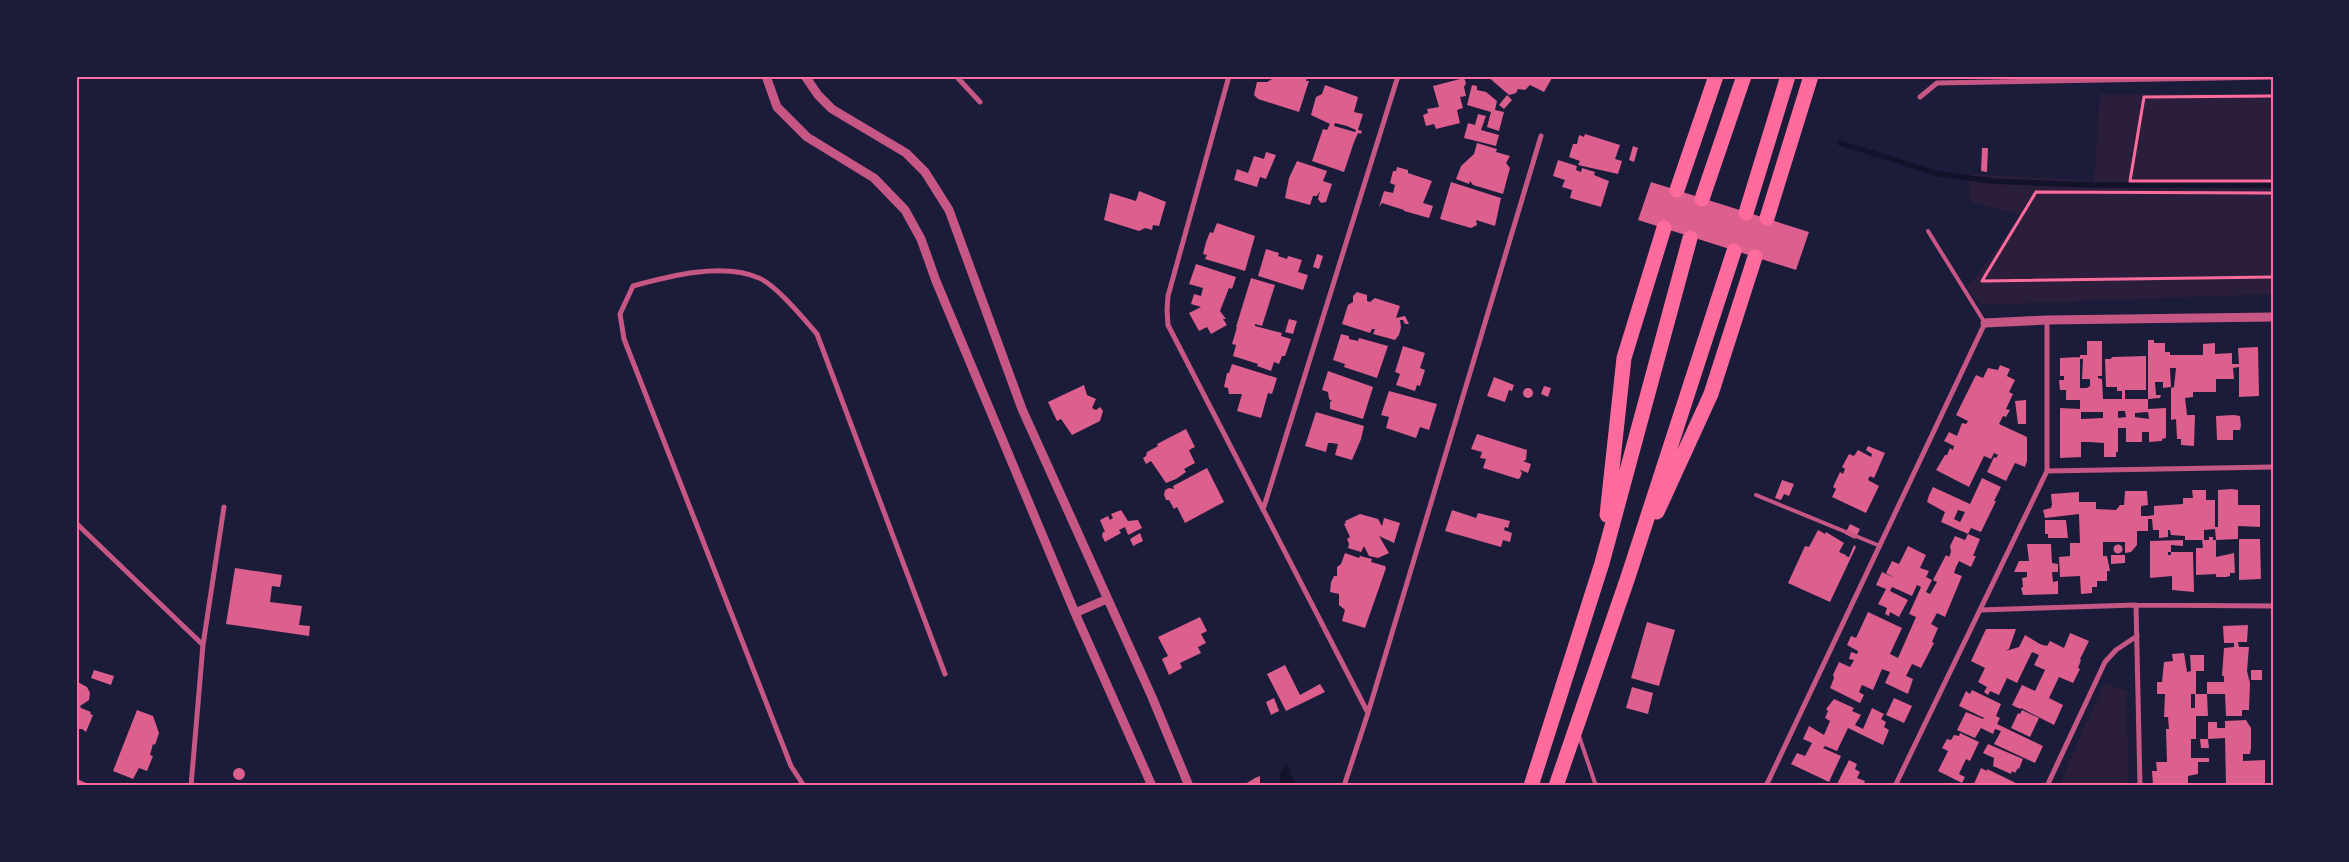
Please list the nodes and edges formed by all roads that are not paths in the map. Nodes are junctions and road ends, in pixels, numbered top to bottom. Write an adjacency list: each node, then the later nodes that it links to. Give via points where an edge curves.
1 (766, 76): 42 (street, via 776,107 807,137 874,178 905,210 921,239)
2 (805, 76): 38 (street, via 832,109 874,133 925,172 949,210 1022,409)
3 (956, 76): 15 (street)
4 (1229, 76): 33 (street, via 1168,296 1168,324)
5 (1398, 76): 33 (street)
6 (1716, 76): 17 (highway)
7 (1744, 76): 18 (highway)
8 (1788, 76): 19 (highway)
9 (1811, 76): 20 (highway)
10 (1940, 76): 13 (street)
11 (2273, 77): 12 (street)
12 (2162, 78): 13 (street)
13 (1937, 83): 14 (street)
14 (1920, 98)
15 (980, 102)
16 (1541, 136): 46 (street)
17 (1677, 190)
18 (1702, 199)
19 (1746, 213)
20 (1767, 218)
21 (1664, 228): 36 (highway, via 1624,358)
22 (1928, 230): 28 (lane)
23 (1690, 238): 36 (highway)
24 (1734, 251): 37 (highway)
25 (1755, 257): 37 (highway, via 1712,394)
26 (2273, 317): 27 (street)
27 (2047, 320): 28 (street); 30 (street)
28 (1985, 323): 35 (street)
29 (2273, 467): 30 (street)
30 (2047, 471): 41 (street)
31 (1756, 495): 35 (lane)
32 (224, 507): 44 (street)
33 (1263, 510): 46 (street)
34 (76, 524): 44 (street)
35 (1880, 546): 58 (street)
36 (1602, 563): 55 (highway)
37 (1628, 577): 47 (highway)
38 (1107, 599): 42 (street); 53 (street)
39 (2136, 605): 40 (street); 41 (street); 43 (street)
40 (2273, 606)
41 (1980, 610): 59 (street)
42 (1075, 613): 52 (street)
43 (2137, 636): 60 (street, via 2105,662); 61 (street)
44 (203, 645): 50 (street)
45 (945, 674): 51 (street, via 817,334 792,305 759,278 731,272 701,272 634,286 620,314 624,339 792,766)
46 (1368, 713): 54 (street)
47 (1575, 726): 56 (highway); 57 (lane)
48 (76, 782): 49 (street)
49 (87, 786)
50 (191, 786)
51 (804, 786)
52 (1152, 786)
53 (1189, 786)
54 (1344, 786)
55 (1531, 786)
56 (1556, 786)
57 (1596, 786)
58 (1766, 786)
59 (1895, 786)
60 (2047, 786)
61 (2140, 786)

